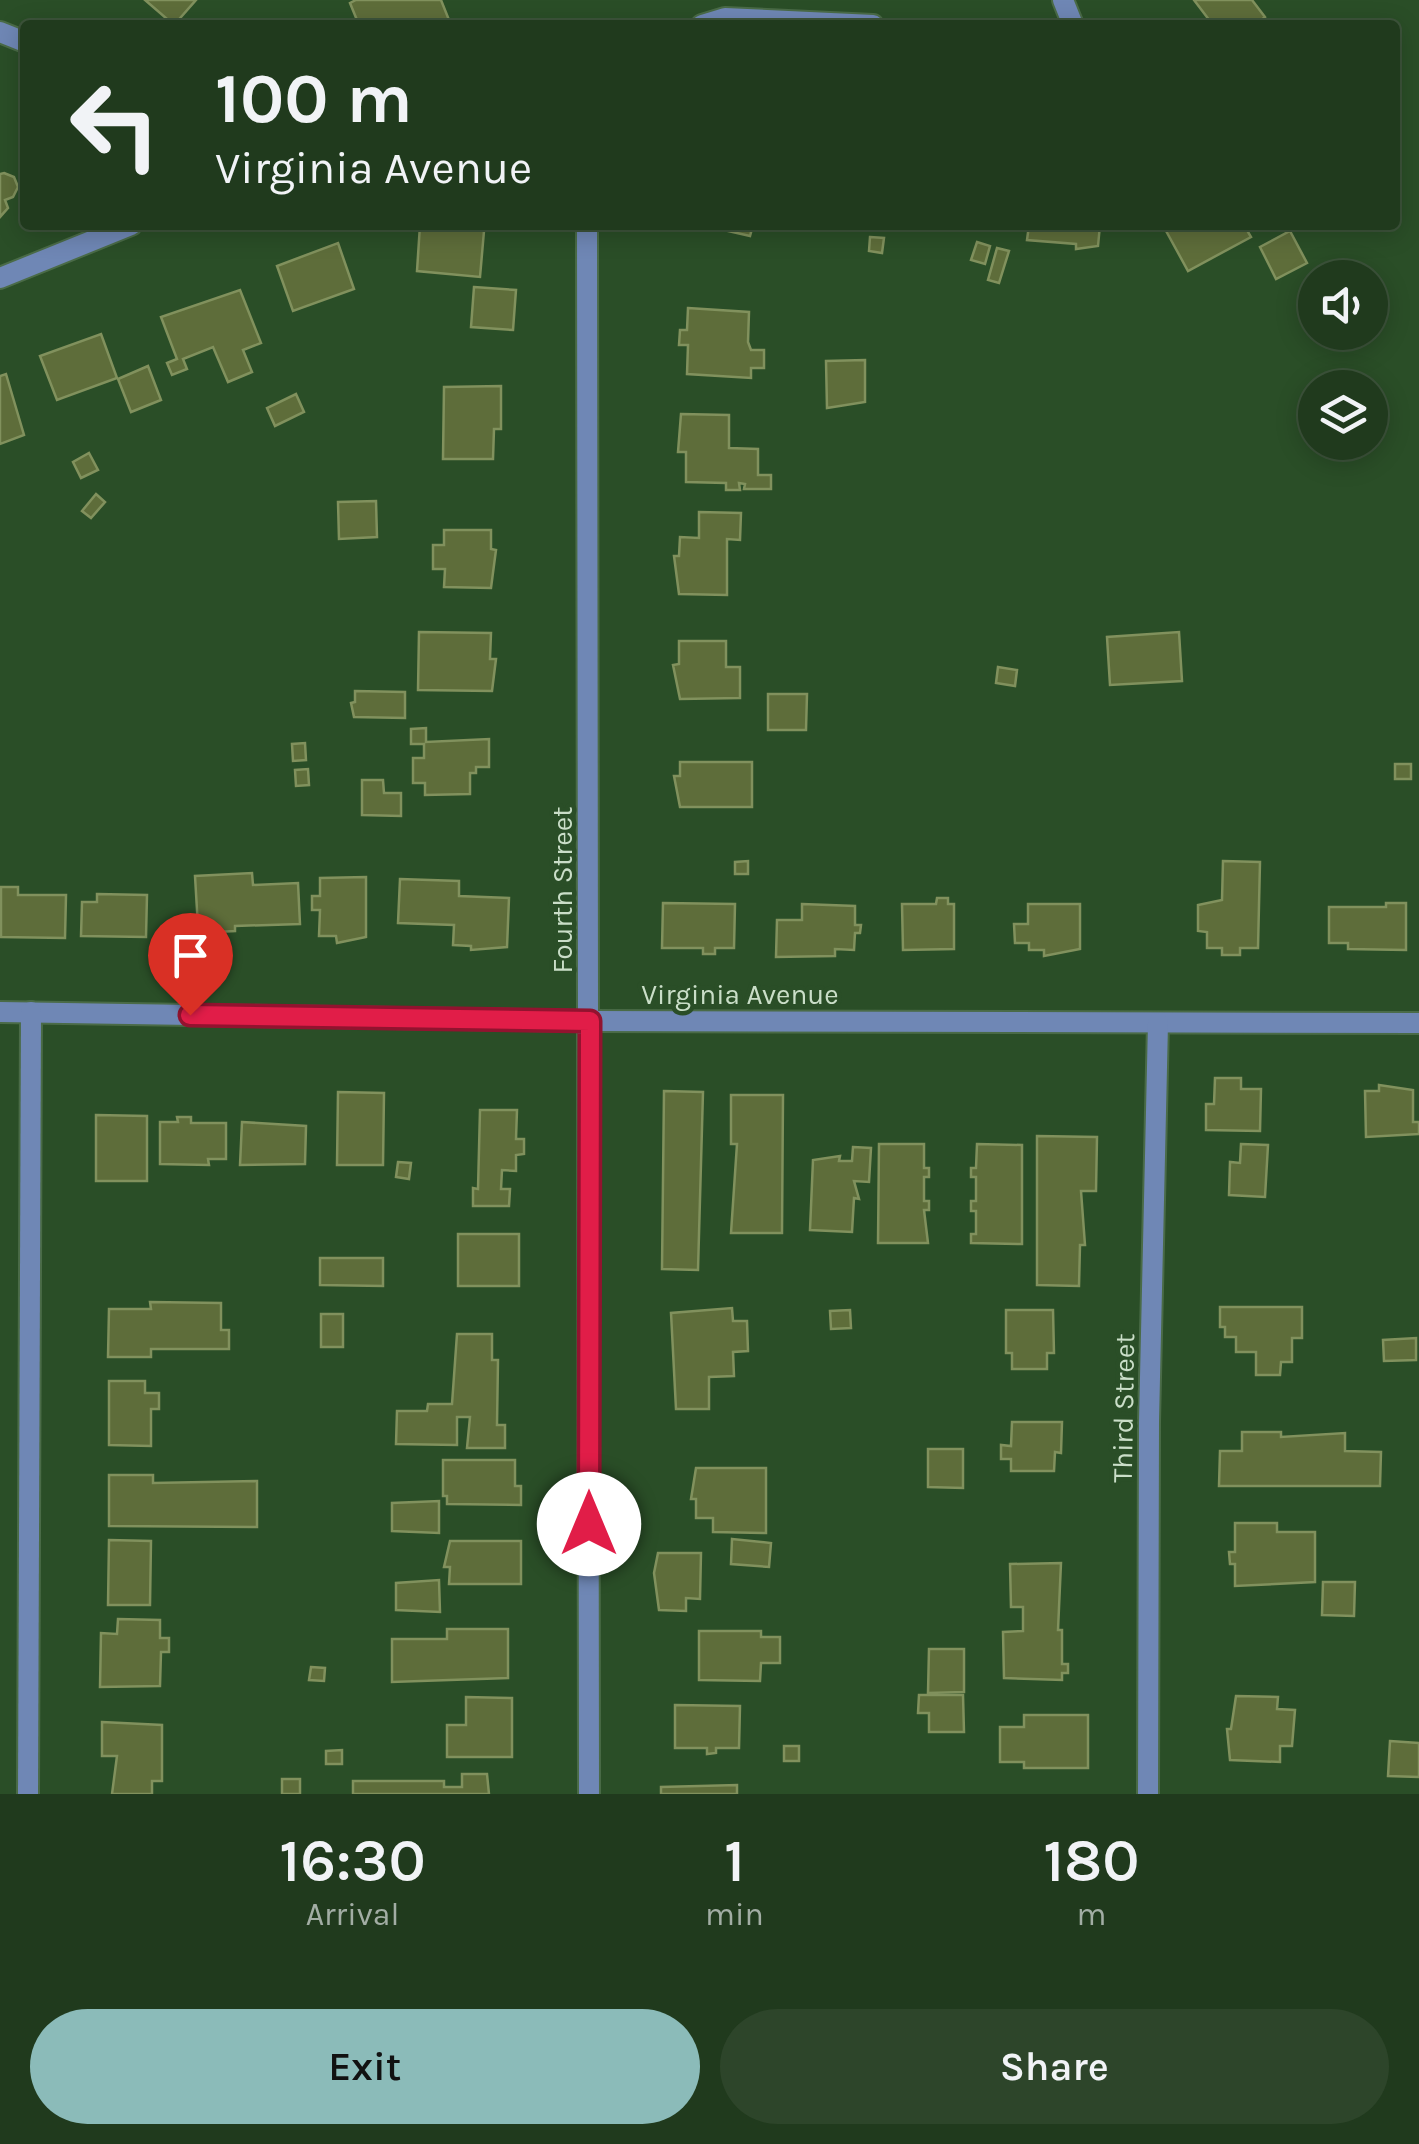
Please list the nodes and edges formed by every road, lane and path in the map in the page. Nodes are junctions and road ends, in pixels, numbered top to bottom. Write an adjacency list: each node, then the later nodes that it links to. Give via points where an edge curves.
1 (718, 20): 2 (street)
2 (767, 20)
3 (118, 230): 5 (street)
4 (587, 230): 8 (street, Fourth Street)
5 (0, 278)
6 (0, 1012): 7 (street, Virginia Avenue)
7 (31, 1012): 8 (street, Virginia Avenue); 11 (street)
8 (590, 1021): 10 (street, Virginia Avenue); 12 (street, Fourth Street)
9 (1419, 1022): 10 (street, Virginia Avenue)
10 (1158, 1023): 13 (street, Third Street)
11 (28, 1794)
12 (589, 1794)
13 (1148, 1794)

